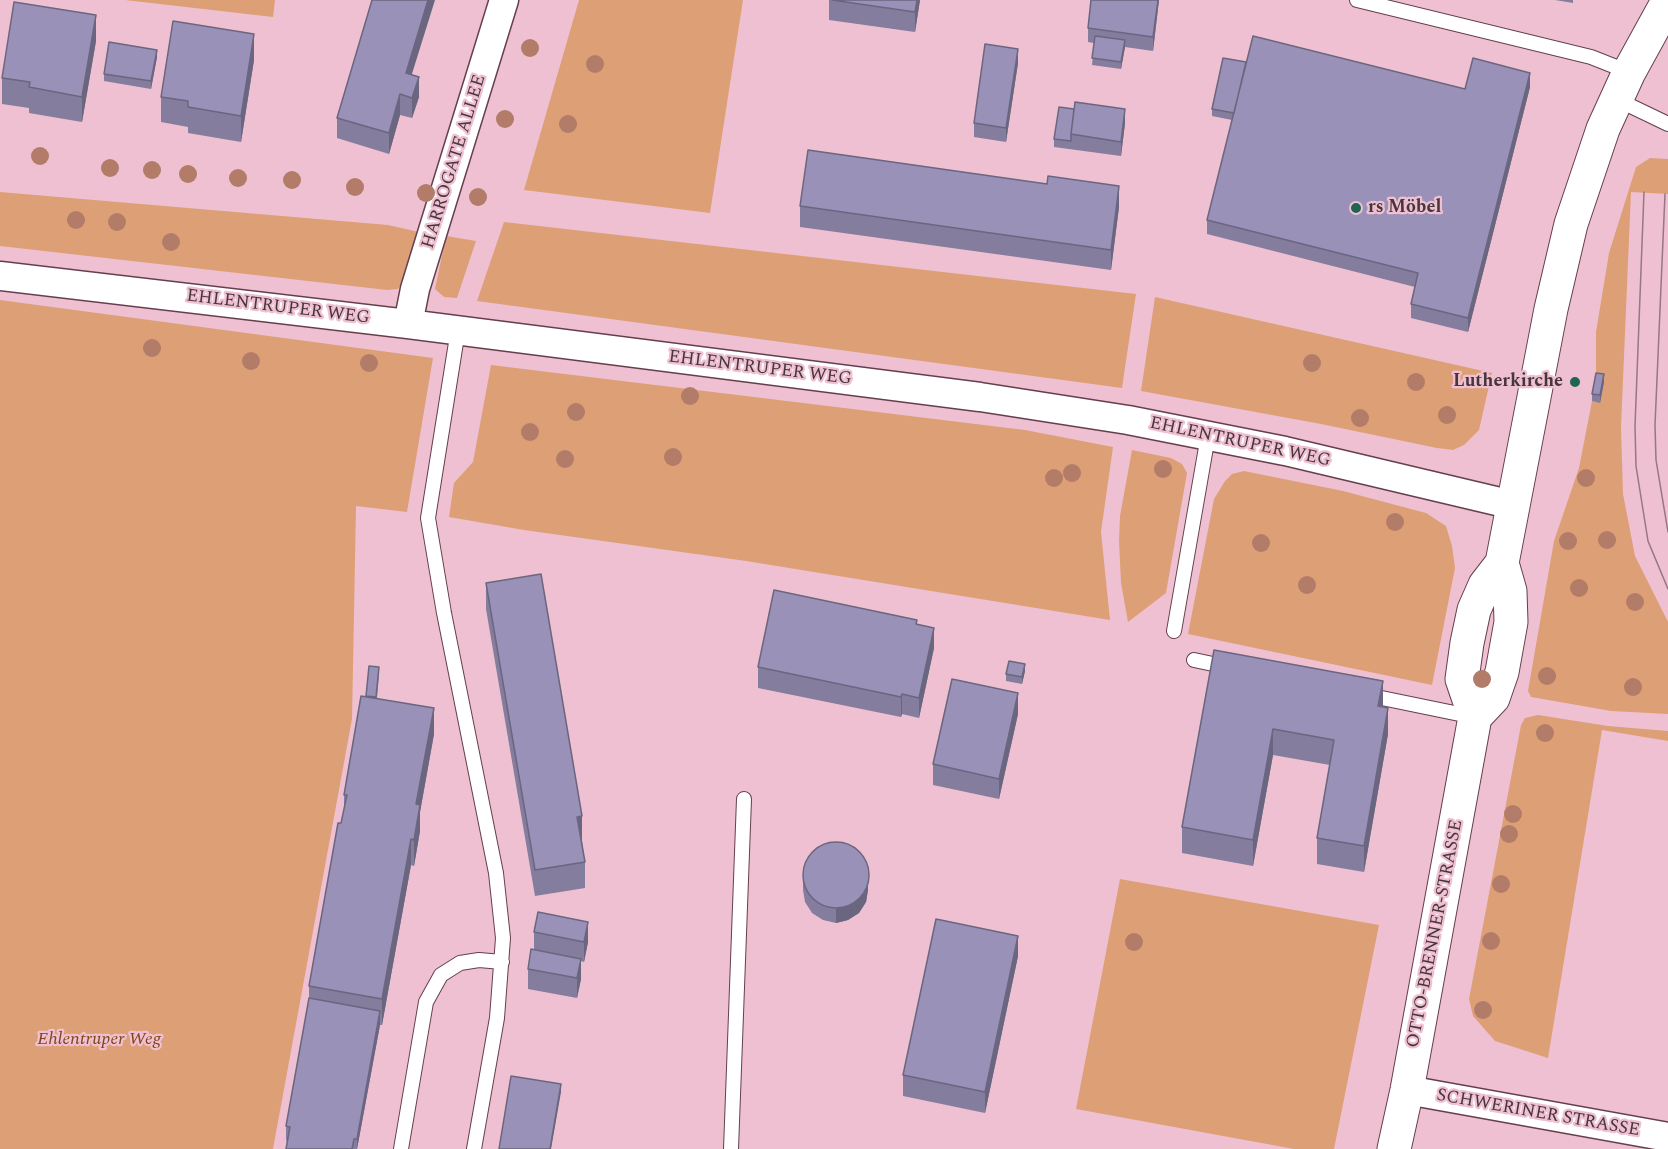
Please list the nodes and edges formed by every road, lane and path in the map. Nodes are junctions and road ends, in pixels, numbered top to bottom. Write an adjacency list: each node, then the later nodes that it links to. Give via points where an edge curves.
1 (504, 0): 7 (street, HARROGATE ALLEE, via 415,289)
2 (1357, 0): 4 (lane, via 1591,57)
3 (1668, 1): 4 (street, OTTO-BRENNER-STRASSE)
4 (1623, 86): 5 (lane); 10 (street, OTTO-BRENNER-STRASSE, via 1590,164 1571,224)
5 (1668, 124)
6 (0, 276): 7 (street, EHLENTRUPER WEG)
7 (408, 324): 8 (street, EHLENTRUPER WEG)
8 (458, 330): 9 (street, EHLENTRUPER WEG, via 980,397); 17 (lane, via 428,518 498,884)
9 (1208, 436): 10 (street, EHLENTRUPER WEG); 11 (lane)
10 (1513, 504): 15 (street, OTTO-BRENNER-STRASSE, via 1502,563 1485,585 1474,610 1467,643 1462,679)
11 (1174, 631)
12 (1194, 660): 13 (lane)
13 (1241, 670)
14 (1358, 693): 15 (lane)
15 (1475, 717): 18 (street, OTTO-BRENNER-STRASSE)
16 (744, 799): 22 (lane)
17 (502, 962): 20 (lane, via 460,963 441,975 426,1002); 21 (lane, via 497,1018)
18 (1407, 1090): 19 (street, SCHWERINER STRASSE); 23 (street, OTTO-BRENNER-STRASSE)
19 (1668, 1137)
20 (401, 1149)
21 (474, 1149)
22 (731, 1149)
23 (1394, 1149)

